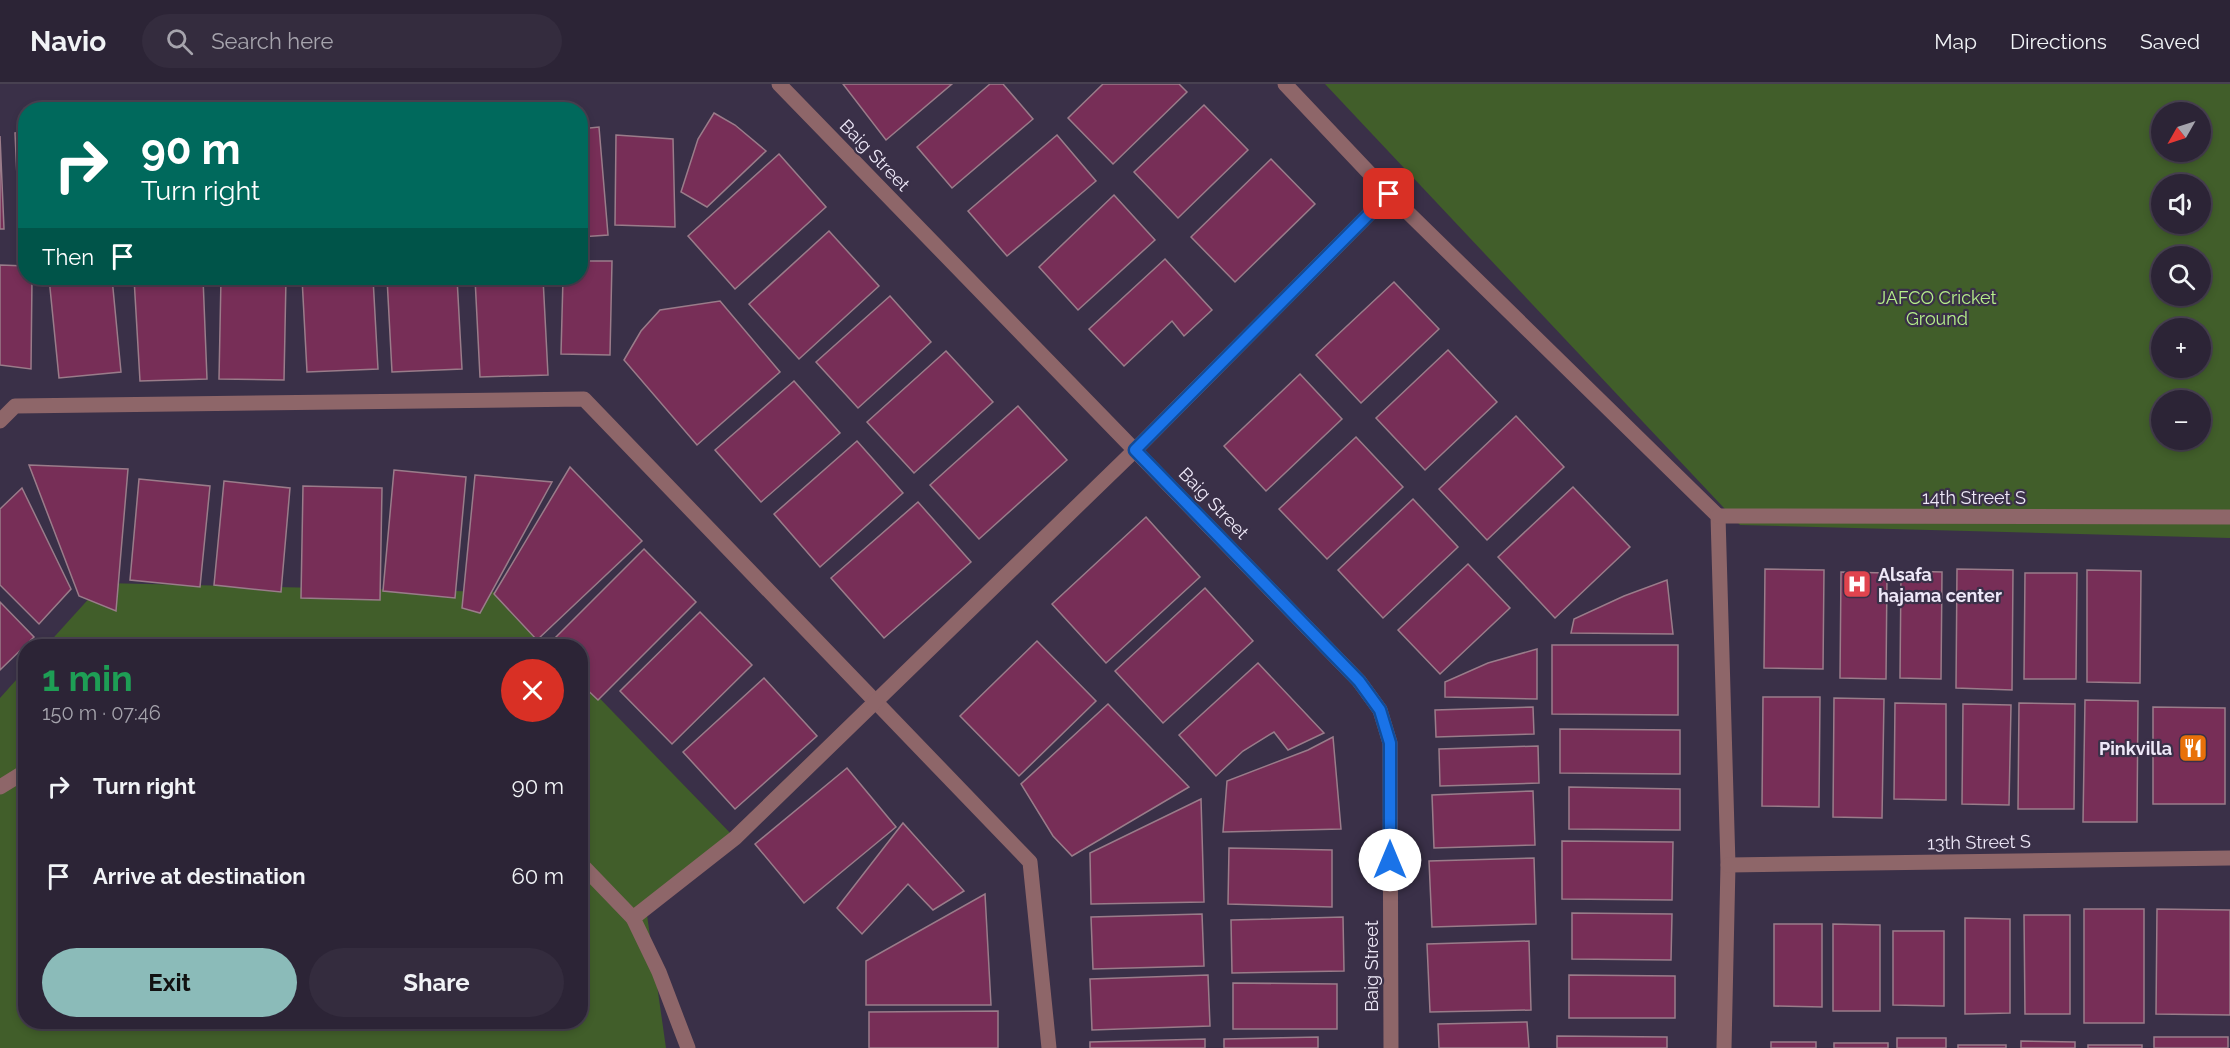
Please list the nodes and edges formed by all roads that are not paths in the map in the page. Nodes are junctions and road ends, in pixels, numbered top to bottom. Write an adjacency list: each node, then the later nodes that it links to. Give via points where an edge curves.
1 (779, 84): 5 (street, Baig Street)
2 (1285, 84): 3 (street)
3 (1389, 194): 5 (street); 6 (street)
4 (0, 422): 8 (street, via 15,406 584,399)
5 (1135, 450): 8 (street); 17 (street, Baig Street, via 1359,681 1380,710 1390,743)
6 (1718, 516): 7 (street, 14th Street S); 12 (street)
7 (2230, 517)
8 (874, 701): 14 (street, via 735,838); 16 (street, via 1030,862)
9 (18, 776): 10 (street)
10 (0, 788)
11 (2230, 858): 12 (street, 13th Street S)
12 (1728, 866): 18 (street)
13 (588, 871): 14 (street)
14 (633, 918): 15 (street)
15 (688, 1048)
16 (1049, 1048)
17 (1391, 1048)
18 (1724, 1048)

